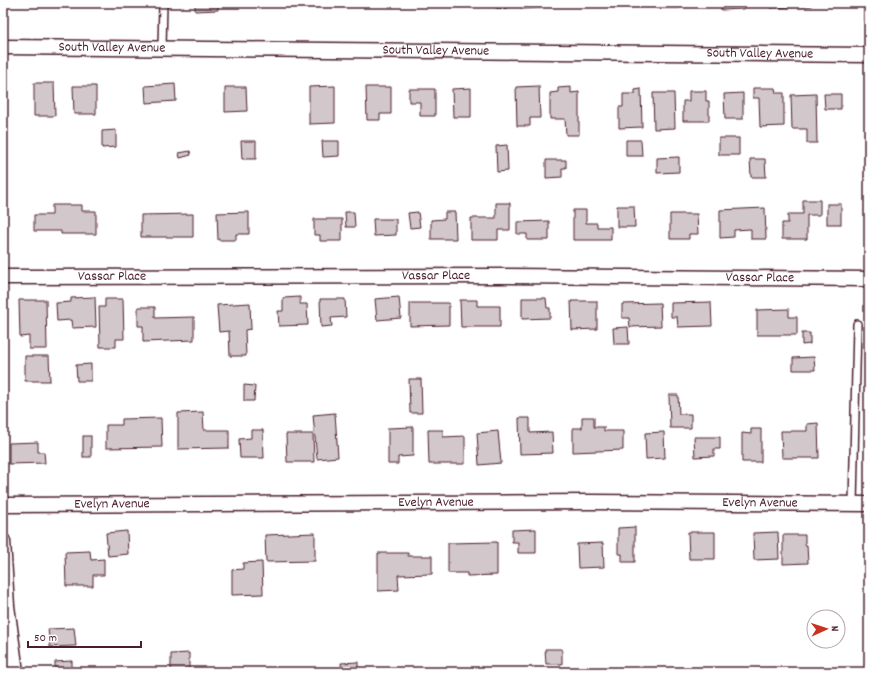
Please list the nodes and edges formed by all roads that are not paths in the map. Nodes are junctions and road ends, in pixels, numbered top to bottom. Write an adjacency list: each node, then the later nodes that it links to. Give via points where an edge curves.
1 (163, 3): 3 (lane)
2 (3, 47): 3 (street, South Valley Avenue)
3 (162, 48): 4 (street, South Valley Avenue)
4 (869, 55)
5 (3, 277): 6 (street, Vassar Place, via 508,276)
6 (869, 279)
7 (857, 324): 8 (lane)
8 (853, 504): 9 (street, Evelyn Avenue); 10 (street, Evelyn Avenue, via 590,502)
9 (869, 504)
10 (3, 505)
11 (3, 541): 12 (street, via 7,606)
12 (16, 672)

